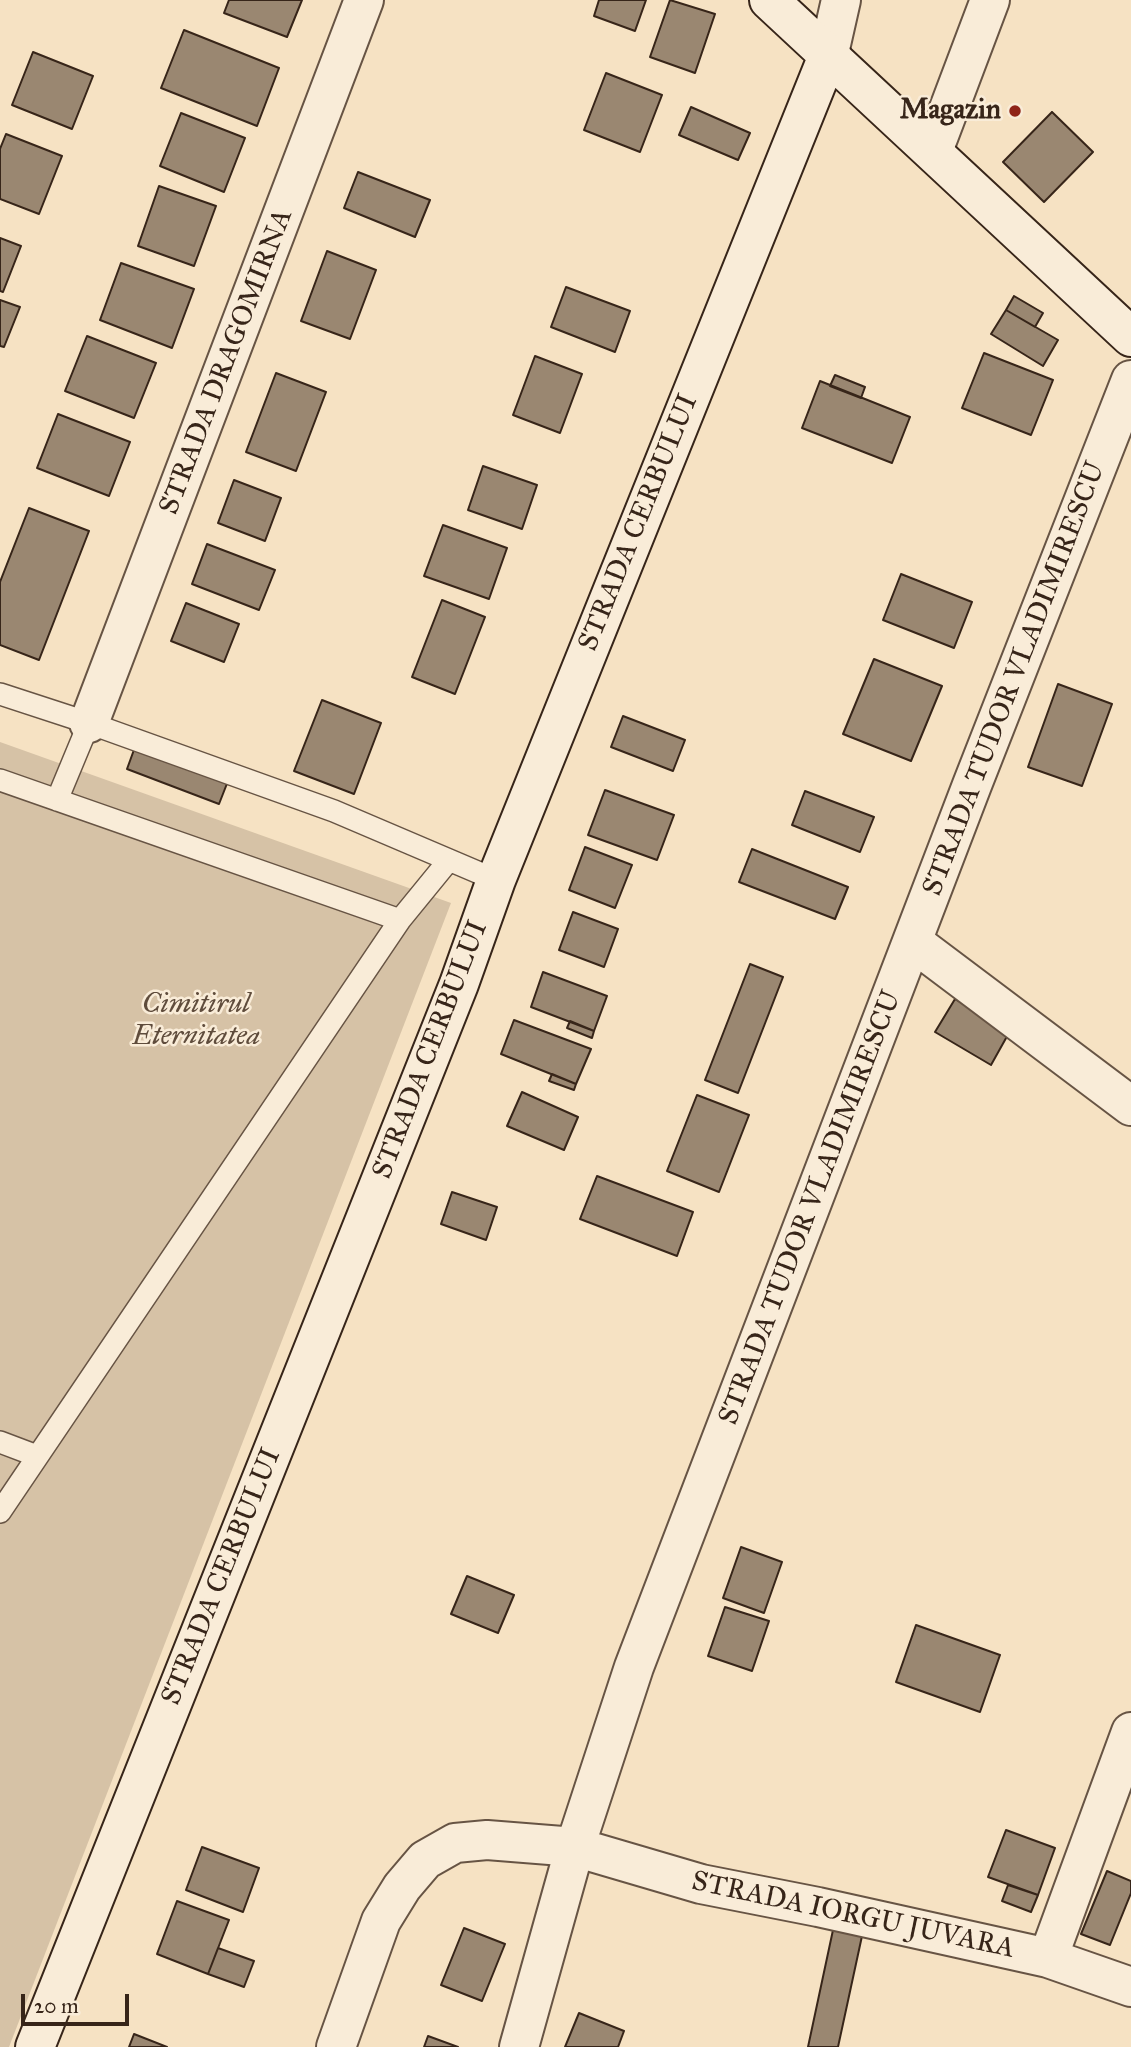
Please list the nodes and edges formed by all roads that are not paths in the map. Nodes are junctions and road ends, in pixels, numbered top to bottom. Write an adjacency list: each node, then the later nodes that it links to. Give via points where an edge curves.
1 (364, 0): 10 (street, STRADA DRAGOMIRNA)
2 (769, 0): 5 (street)
3 (842, 0): 5 (street, STRADA CERBULUI)
4 (990, 0): 6 (street)
5 (829, 54): 6 (street); 14 (street, STRADA CERBULUI)
6 (933, 151): 7 (street)
7 (1131, 337)
8 (1131, 380): 16 (street, STRADA TUDOR VLADIMIRESCU)
9 (0, 694): 10 (lane)
10 (89, 723): 12 (lane); 13 (lane, via 334,811)
11 (0, 780): 12 (lane)
12 (57, 800): 15 (lane)
13 (449, 860): 14 (lane); 15 (lane)
14 (496, 880): 25 (street, STRADA CERBULUI, via 459,984)
15 (400, 920): 19 (lane)
16 (913, 942): 17 (street); 22 (street, STRADA TUDOR VLADIMIRESCU, via 634,1667)
17 (1131, 1106)
18 (0, 1443): 19 (lane)
19 (37, 1456): 20 (lane)
20 (0, 1512)
21 (1131, 1732): 23 (street)
22 (575, 1847): 23 (street, STRADA IORGU JUVARA, via 701,1884); 26 (street, STRADA IORGU JUVARA, via 487,1840 455,1843 425,1860 381,1921); 27 (street, STRADA TUDOR VLADIMIRESCU)
23 (1048, 1958): 24 (street, STRADA IORGU JUVARA)
24 (1131, 1987)
25 (35, 2047)
26 (336, 2047)
27 (519, 2047)

